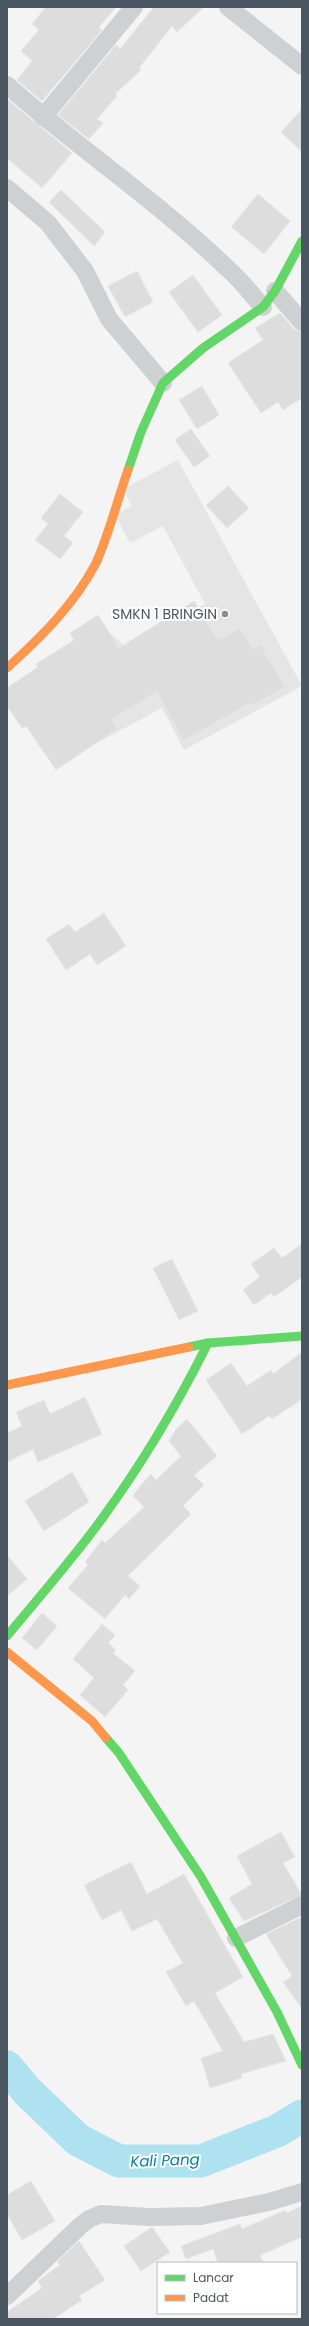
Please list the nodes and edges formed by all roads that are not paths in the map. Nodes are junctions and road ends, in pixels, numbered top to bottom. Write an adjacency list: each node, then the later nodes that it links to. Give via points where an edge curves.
1 (134, 7): 5 (street)
2 (228, 7): 3 (street)
3 (302, 66)
4 (7, 85): 5 (street)
5 (43, 117): 9 (street, via 142,193 229,269)
6 (7, 188): 11 (street, via 48,223 85,271 109,319)
7 (302, 241): 8 (street)
8 (275, 291): 9 (street); 10 (street)
9 (263, 307): 11 (street, via 203,348)
10 (302, 322)
11 (163, 383): 12 (street, via 140,432 96,562 77,594 46,632)
12 (7, 668)
13 (302, 1336): 14 (street)
14 (208, 1343): 15 (street); 16 (street, via 167,1420 125,1486 83,1544)
15 (7, 1385)
16 (7, 1636)
17 (7, 1652): 19 (street, via 92,1721 119,1753 201,1877)
18 (302, 1905): 19 (street)
19 (236, 1938): 20 (street, via 277,2012)
20 (302, 2065)
21 (302, 2192): 22 (street, via 269,2202 201,2216 149,2217 101,2214 80,2226)
22 (7, 2296)

